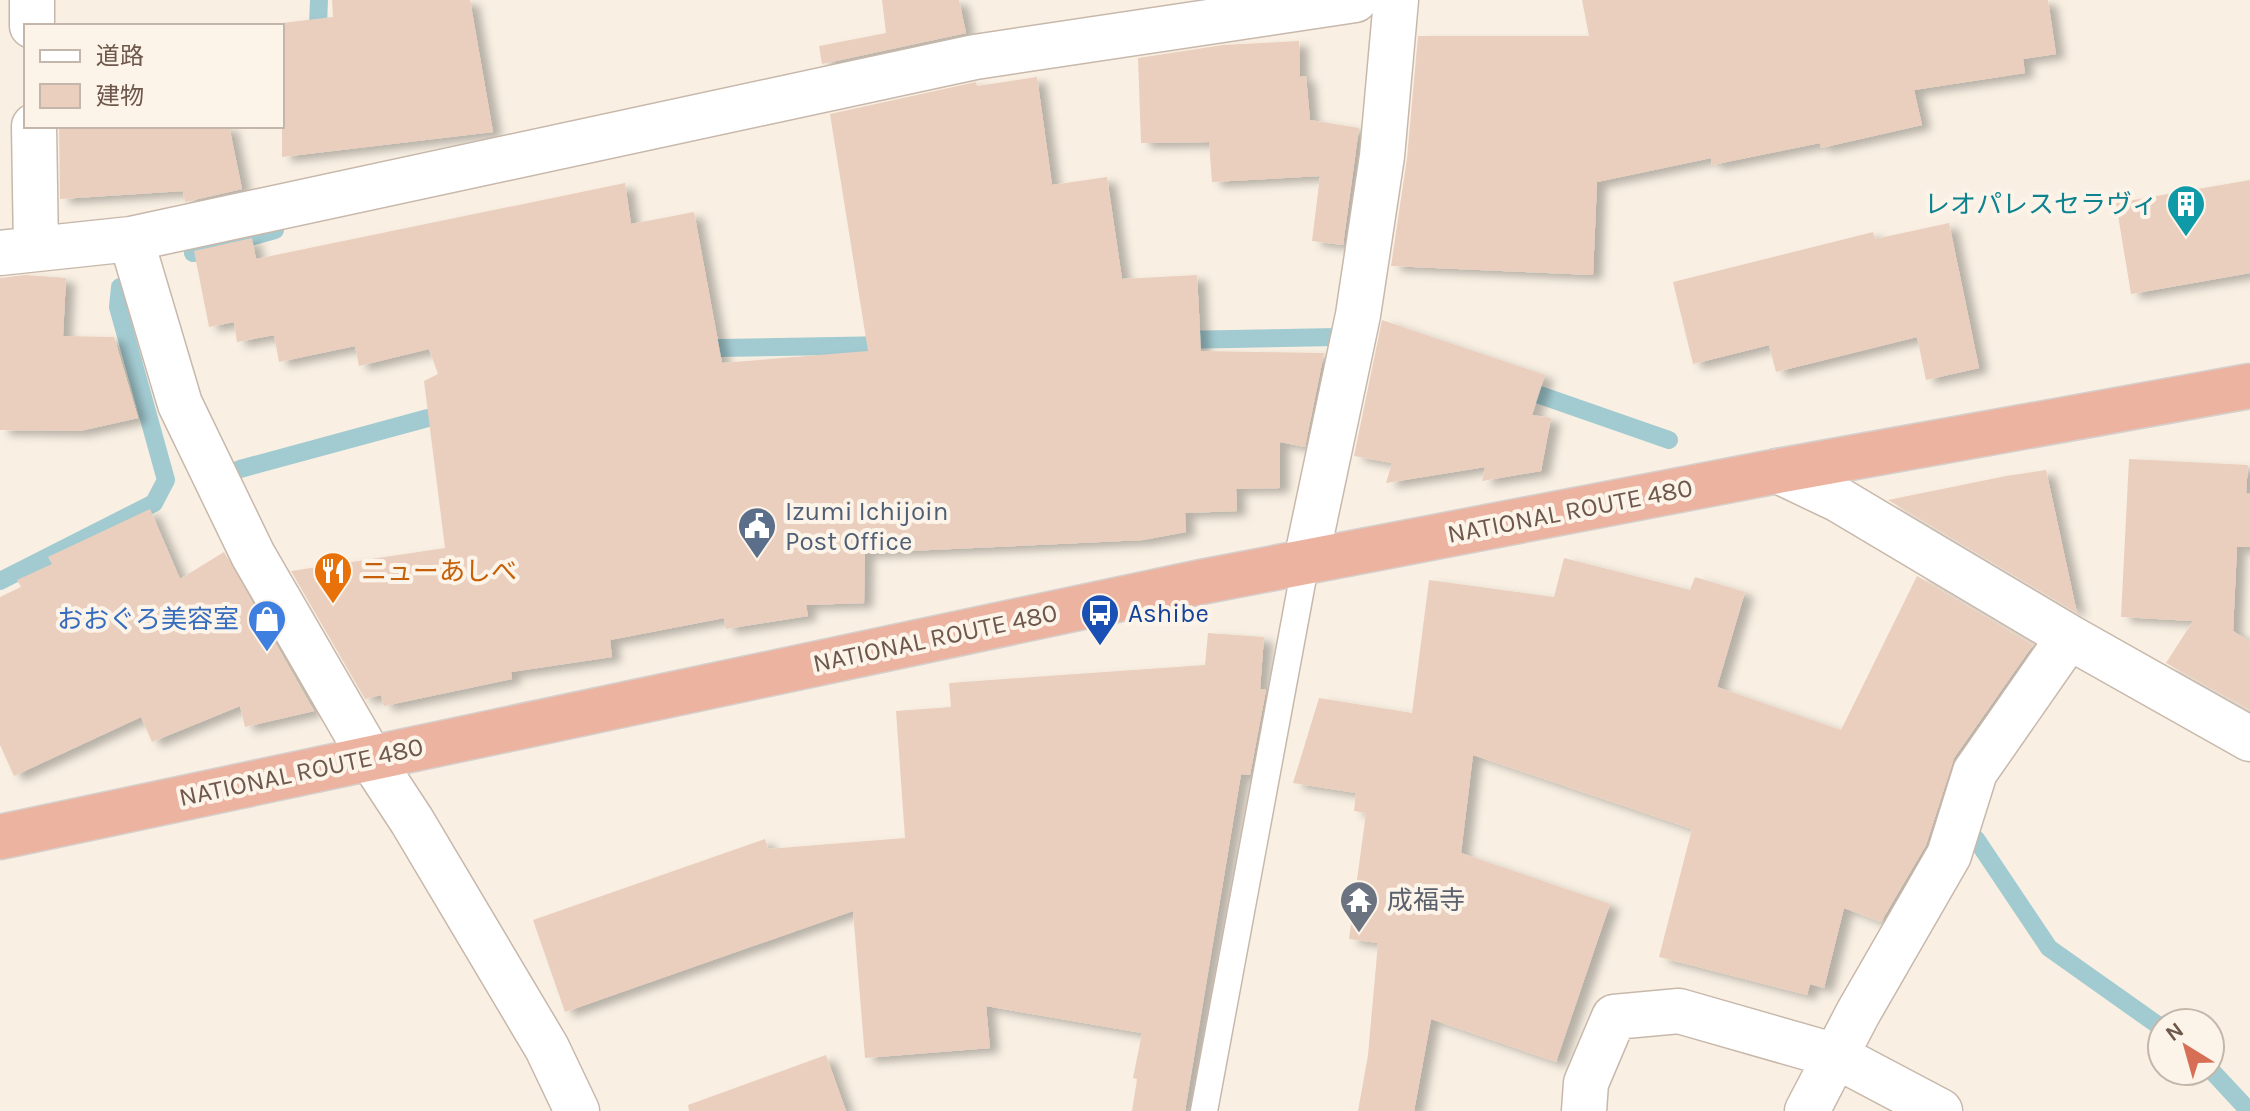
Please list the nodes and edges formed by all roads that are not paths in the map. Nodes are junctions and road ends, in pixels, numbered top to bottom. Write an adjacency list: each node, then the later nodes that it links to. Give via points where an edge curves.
1 (32, 0): 4 (street)
2 (1355, 0): 6 (street, via 975,57)
3 (1396, 0): 10 (street, via 1382,156 1358,315)
4 (32, 24)
5 (34, 128): 7 (street)
6 (131, 239): 7 (street); 13 (street, via 180,404 253,555)
7 (18, 251)
8 (2250, 386): 9 (highway, NATIONAL ROUTE 480)
9 (1778, 471): 10 (highway, NATIONAL ROUTE 480); 11 (street, via 1839,500)
10 (1306, 561): 13 (highway, NATIONAL ROUTE 480); 17 (lane)
11 (2069, 637): 12 (street); 15 (street, via 1975,772 1949,855)
12 (2250, 739)
13 (370, 757): 14 (highway, NATIONAL ROUTE 480); 16 (street, via 547,1048)
14 (0, 837)
15 (1836, 1056): 18 (street, via 1679,1011 1614,1017 1586,1083); 19 (street); 20 (street)
16 (577, 1111)
17 (1204, 1111)
18 (1584, 1111)
19 (1807, 1111)
20 (1940, 1111)

